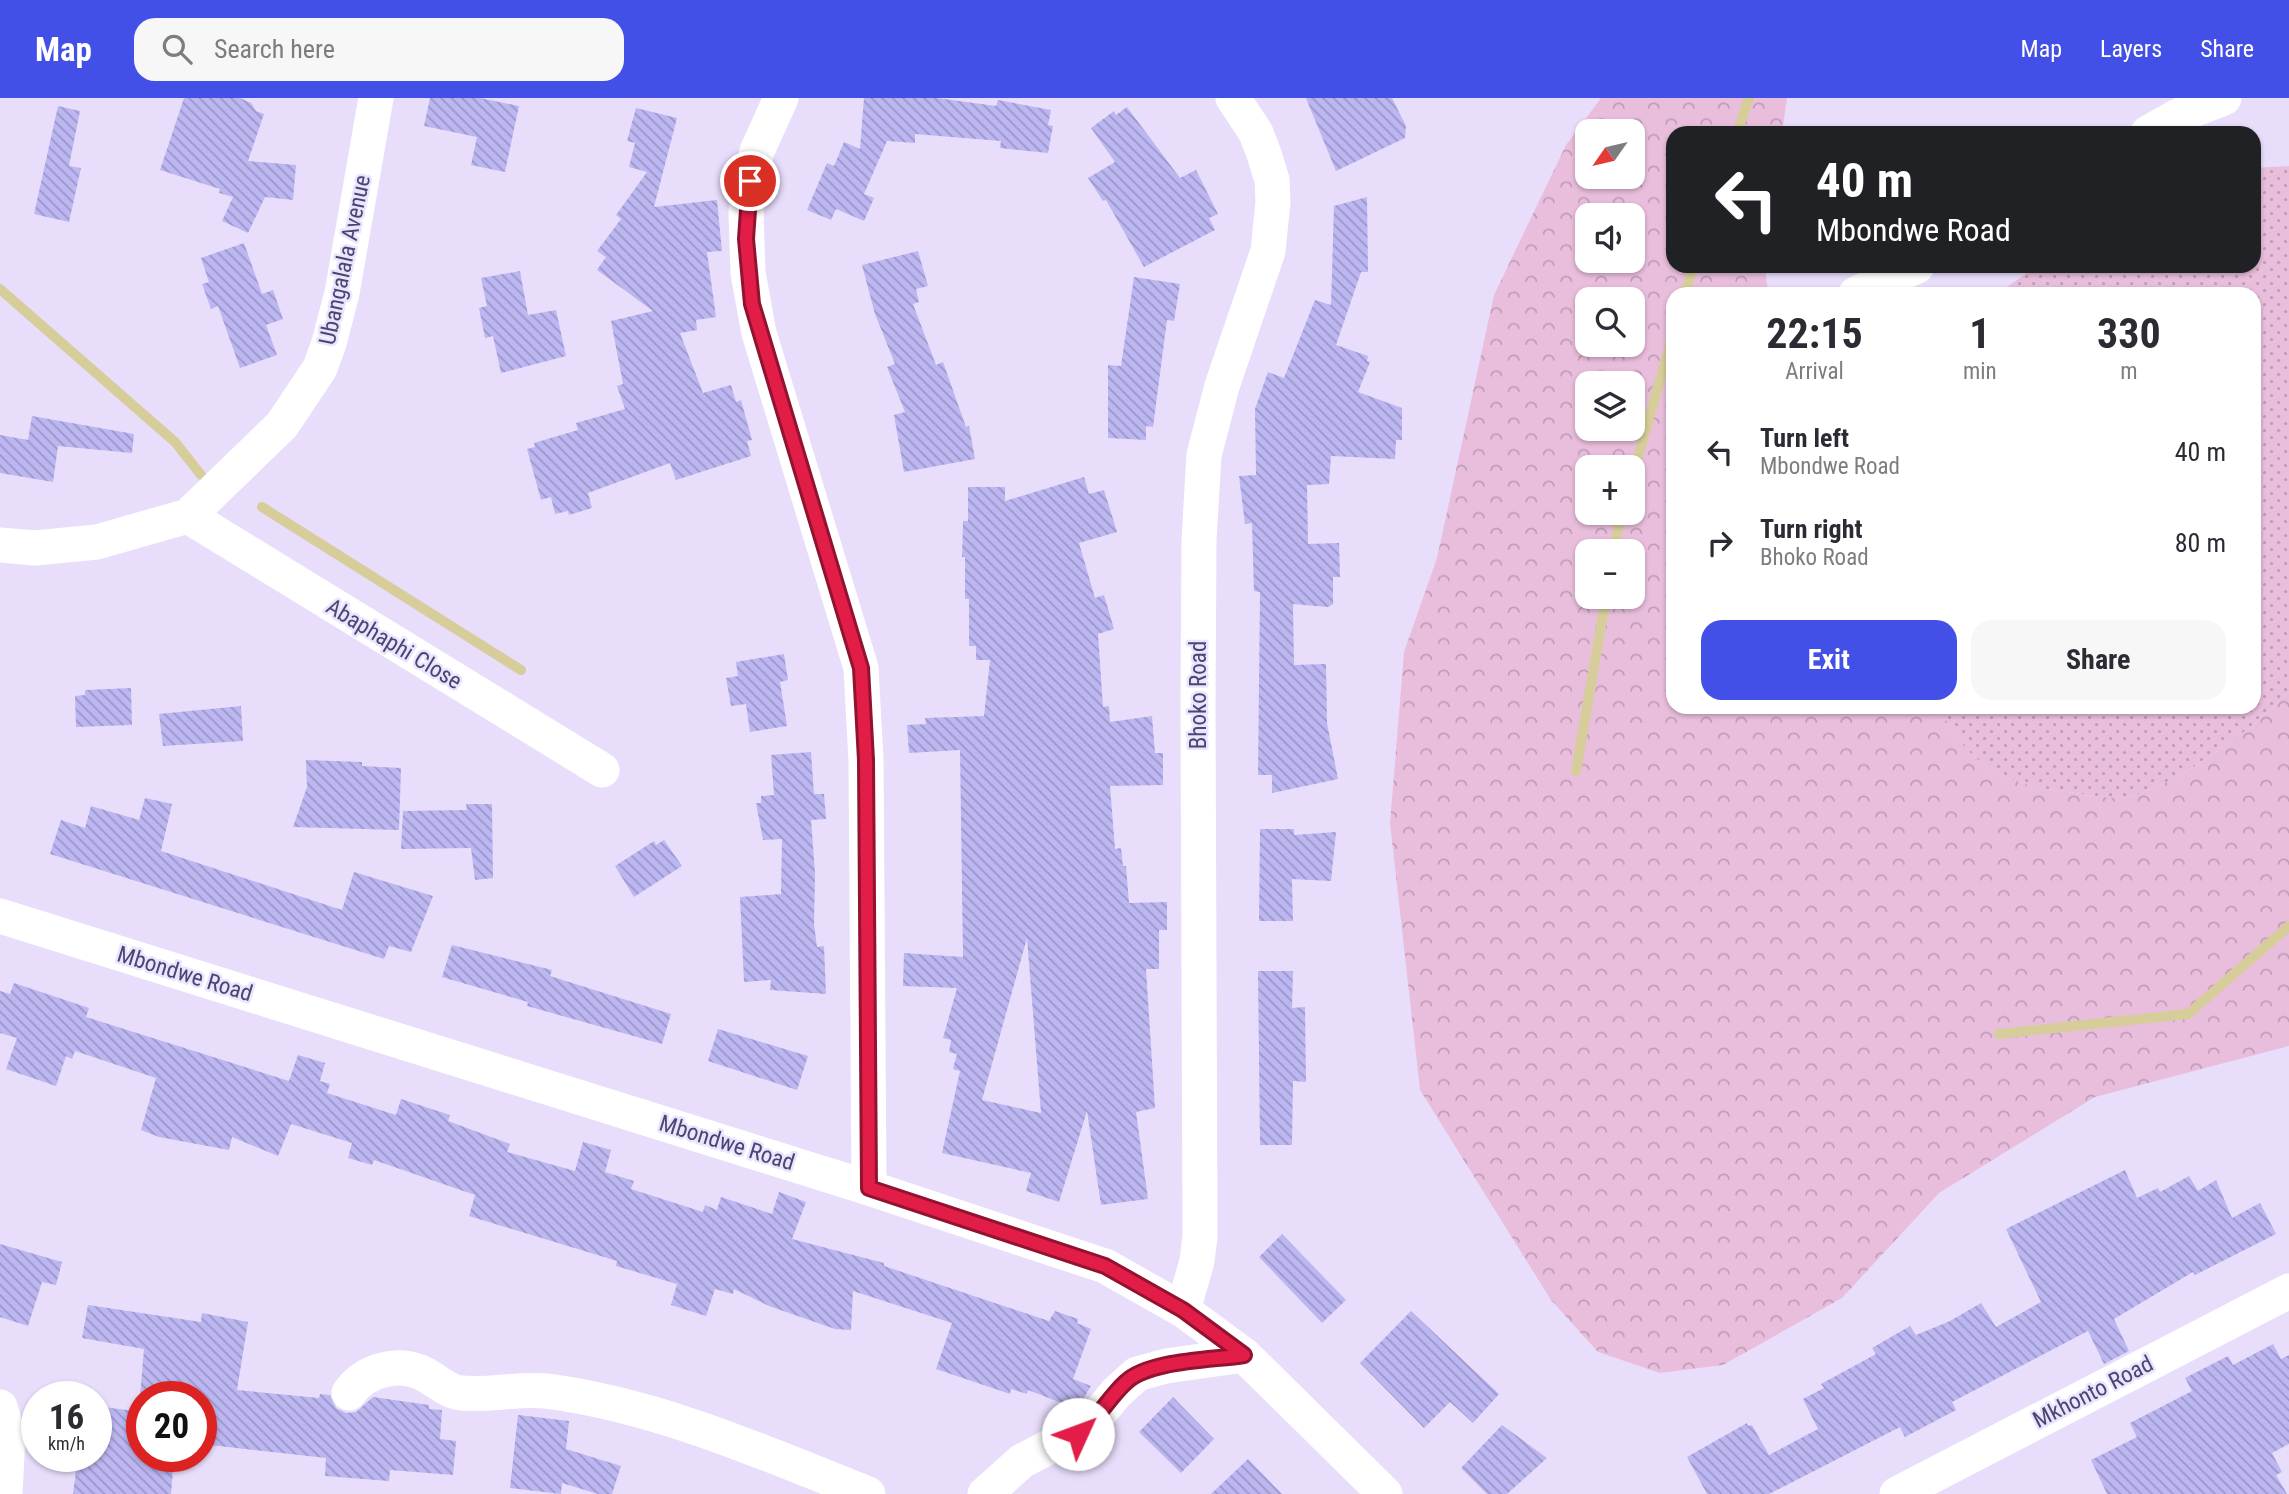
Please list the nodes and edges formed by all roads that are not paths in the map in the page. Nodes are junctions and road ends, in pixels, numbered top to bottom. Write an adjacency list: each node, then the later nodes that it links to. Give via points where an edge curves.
1 (376, 98): 8 (street, Ubangalala Avenue, via 342,293 320,368 282,425)
2 (780, 98): 12 (street, via 750,181 748,273 759,333 861,668 866,760)
3 (1233, 98): 14 (street, Bhoko Road, via 1265,154 1273,202 1268,251 1204,455 1198,691 1200,1236)
4 (2224, 98): 5 (street)
5 (2160, 126)
6 (1901, 273): 7 (street)
7 (1871, 287)
8 (188, 516): 9 (street, Ubangalala Avenue, via 97,542 35,548); 10 (street, Abaphaphi Close)
9 (0, 545)
10 (602, 770)
11 (0, 916): 12 (street, Mbondwe Road)
12 (869, 1188): 14 (street, Mbondwe Road, via 1105,1266)
13 (2289, 1291): 22 (street, Mkhonto Road)
14 (1183, 1310): 15 (street, Mbondwe Road)
15 (1244, 1355): 20 (street, via 1137,1374 1089,1426 1022,1461); 21 (street, Mbondwe Road)
16 (349, 1393): 19 (street, via 369,1375 396,1368 423,1374 462,1394 525,1389 578,1396 747,1446)
17 (0, 1408): 18 (street, via 8,1435)
18 (5, 1494)
19 (869, 1494)
20 (985, 1494)
21 (1385, 1494)
22 (1897, 1494)

